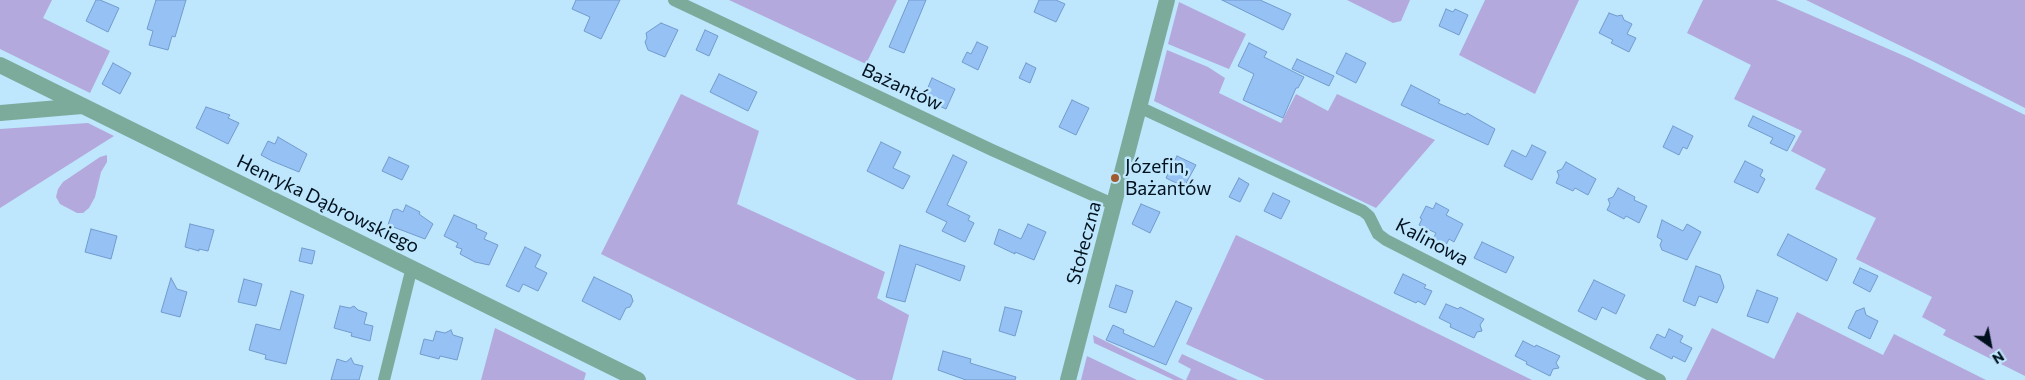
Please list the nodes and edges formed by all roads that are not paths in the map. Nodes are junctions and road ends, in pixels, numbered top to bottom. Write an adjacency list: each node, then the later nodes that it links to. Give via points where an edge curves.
1 (674, 0): 7 (street, Bażantów)
2 (1168, 0): 5 (street, Stołeczna)
3 (0, 65): 4 (street, Henryka Dąbrowskiego)
4 (83, 106): 6 (street); 8 (street, Henryka Dąbrowskiego)
5 (1139, 106): 7 (street, Stołeczna); 12 (street, Kalinowa, via 1363,211 1378,234 1386,240)
6 (0, 113)
7 (1115, 205): 11 (street, Stołeczna)
8 (412, 267): 9 (street); 10 (street, Henryka Dąbrowskiego)
9 (384, 380)
10 (638, 380)
11 (1068, 380)
12 (1660, 380)

